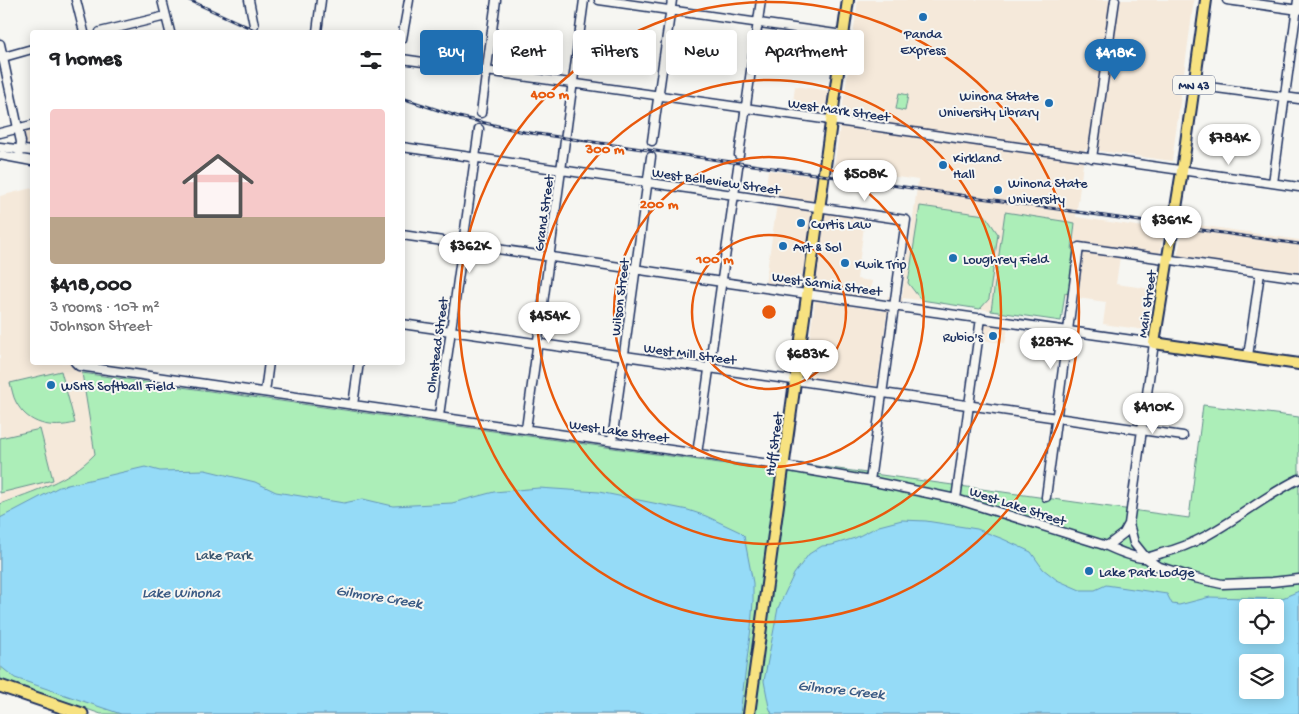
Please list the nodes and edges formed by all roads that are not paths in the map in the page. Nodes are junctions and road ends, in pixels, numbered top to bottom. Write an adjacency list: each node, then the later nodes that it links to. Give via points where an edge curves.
1 (76, 0): 21 (street)
2 (162, 0): 18 (street)
3 (249, 0): 20 (street)
4 (321, 0): 24 (street)
5 (408, 0): 25 (street)
6 (496, 0): 32 (street)
7 (584, 0): 34 (street, Grand Street)
8 (599, 0): 16 (street)
9 (672, 0): 16 (street)
10 (761, 0): 19 (street)
11 (848, 0): 27 (main road, Huff Street)
12 (1115, 0): 56 (street)
13 (1206, 0): 35 (main road, Main Street / MN 43)
14 (1227, 0): 17 (street)
15 (1298, 0): 17 (street)
16 (670, 10): 19 (street); 36 (street)
17 (1298, 10): 37 (street)
18 (166, 16): 22 (street); 23 (street)
19 (758, 23): 26 (street); 39 (street)
20 (254, 25)
21 (84, 30)
22 (108, 30)
23 (170, 30)
24 (317, 30)
25 (403, 30)
26 (808, 30)
27 (844, 30)
28 (0, 44): 30 (street)
29 (30, 50): 30 (street)
30 (2, 57): 43 (street)
31 (405, 59): 32 (street, West Mark Street)
32 (485, 70): 34 (street, West Mark Street); 40 (street)
33 (838, 75): 41 (main road, Huff Street)
34 (573, 84): 36 (street, West Mark Street); 59 (street, Grand Street)
35 (1194, 85): 37 (street); 60 (main road, Main Street / MN 43)
36 (659, 96): 39 (street, West Mark Street); 46 (street)
37 (1285, 97): 38 (street); 62 (street)
38 (1299, 99)
39 (745, 108): 41 (street, West Mark Street); 52 (street)
40 (481, 113)
41 (832, 120): 56 (street, West Mark Street); 65 (main road, Huff Street)
42 (30, 126): 43 (street)
43 (19, 129): 45 (street); 49 (street)
44 (479, 129): 53 (street, Olmstead Street)
45 (0, 133)
46 (652, 141)
47 (0, 147): 49 (street)
48 (405, 147): 53 (street, West Belleview Street)
49 (20, 149): 50 (street); 55 (street)
50 (30, 151)
51 (0, 155): 55 (street)
52 (739, 155)
53 (475, 157): 59 (street, West Belleview Street); 67 (street, Olmstead Street)
54 (651, 157): 61 (street, Wilson Street)
55 (19, 158): 57 (street)
56 (1092, 158): 60 (street, West Mark Street)
57 (30, 161)
58 (738, 167): 64 (street)
59 (561, 170): 61 (street, West Belleview Street); 68 (street, Grand Street)
60 (1182, 171): 62 (street, West Mark Street); 69 (main road, Main Street / MN 43)
61 (647, 183): 64 (street, West Belleview Street); 70 (street, Wilson Street)
62 (1273, 183): 63 (street, West Mark Street)
63 (1299, 187)
64 (733, 195): 65 (street, West Belleview Street); 73 (street)
65 (821, 207): 74 (main road, Huff Street); 75 (street, West Belleview Street, via 906,220)
66 (405, 235): 67 (street, West Sarnia Street)
67 (463, 244): 68 (street, West Sarnia Street); 78 (street, Olmstead Street)
68 (550, 256): 70 (street, West Sarnia Street); 80 (street, Grand Street)
69 (1167, 258): 71 (street); 79 (street, via 1079,247); 81 (main road, Main Street / MN 43)
70 (635, 269): 73 (street, West Sarnia Street); 82 (street, Wilson Street)
71 (1260, 272): 72 (street); 83 (street)
72 (1299, 278)
73 (722, 282): 74 (street, West Sarnia Street); 88 (street)
74 (808, 294): 75 (street, West Sarnia Street); 89 (main road, Huff Street)
75 (896, 306): 76 (street, West Sarnia Street); 91 (street)
76 (981, 318): 79 (street, West Sarnia Street); 92 (street)
77 (405, 324): 78 (street, West Mill Street)
78 (451, 331): 80 (street, West Mill Street); 94 (street, Olmstead Street)
79 (1068, 331): 81 (street, West Sarnia Street); 95 (street)
80 (538, 343): 82 (street, West Mill Street); 96 (street, Grand Street)
81 (1154, 343): 83 (main road, West Sarnia Street); 97 (street, Main Street)
82 (624, 356): 88 (street, West Mill Street); 99 (street, Wilson Street)
83 (1248, 356): 84 (main road, West Sarnia Street)
84 (1299, 364)
85 (84, 365): 90 (street, West Lake Street)
86 (269, 365): 90 (street)
87 (359, 365): 93 (street)
88 (710, 368): 89 (street, West Mill Street); 100 (street)
89 (795, 380): 91 (street, West Mill Street); 101 (main road, Huff Street)
90 (265, 392): 93 (street, West Lake Street)
91 (883, 392): 92 (street, West Mill Street); 103 (street)
92 (969, 404): 95 (street, West Mill Street); 105 (street)
93 (353, 405): 94 (street, West Lake Street)
94 (439, 416): 96 (street, West Lake Street)
95 (1056, 417): 97 (street, West Mill Street); 104 (street)
96 (526, 429): 99 (street, West Lake Street)
97 (1142, 430): 98 (street, West Mill Street); 106 (street, Main Street)
98 (1183, 436)
99 (612, 442): 100 (street, West Lake Street)
100 (698, 454): 101 (street, West Lake Street)
101 (784, 466): 103 (street, West Lake Street); 114 (main road, Huff Street)
102 (1299, 479): 108 (street, via 1193,543)
103 (870, 481): 105 (street, West Lake Street)
104 (1046, 496)
105 (956, 499): 107 (street, West Lake Street)
106 (1129, 524): 107 (street, via 1124,533); 108 (street, Main Street, via 1134,543)
107 (1107, 546): 108 (street, West Lake Street)
108 (1146, 558): 109 (street, via 1157,566 1222,584)
109 (1299, 579)
110 (0, 686): 113 (highway)
111 (0, 694): 112 (highway)
112 (60, 714)
113 (82, 714)
114 (749, 714)

